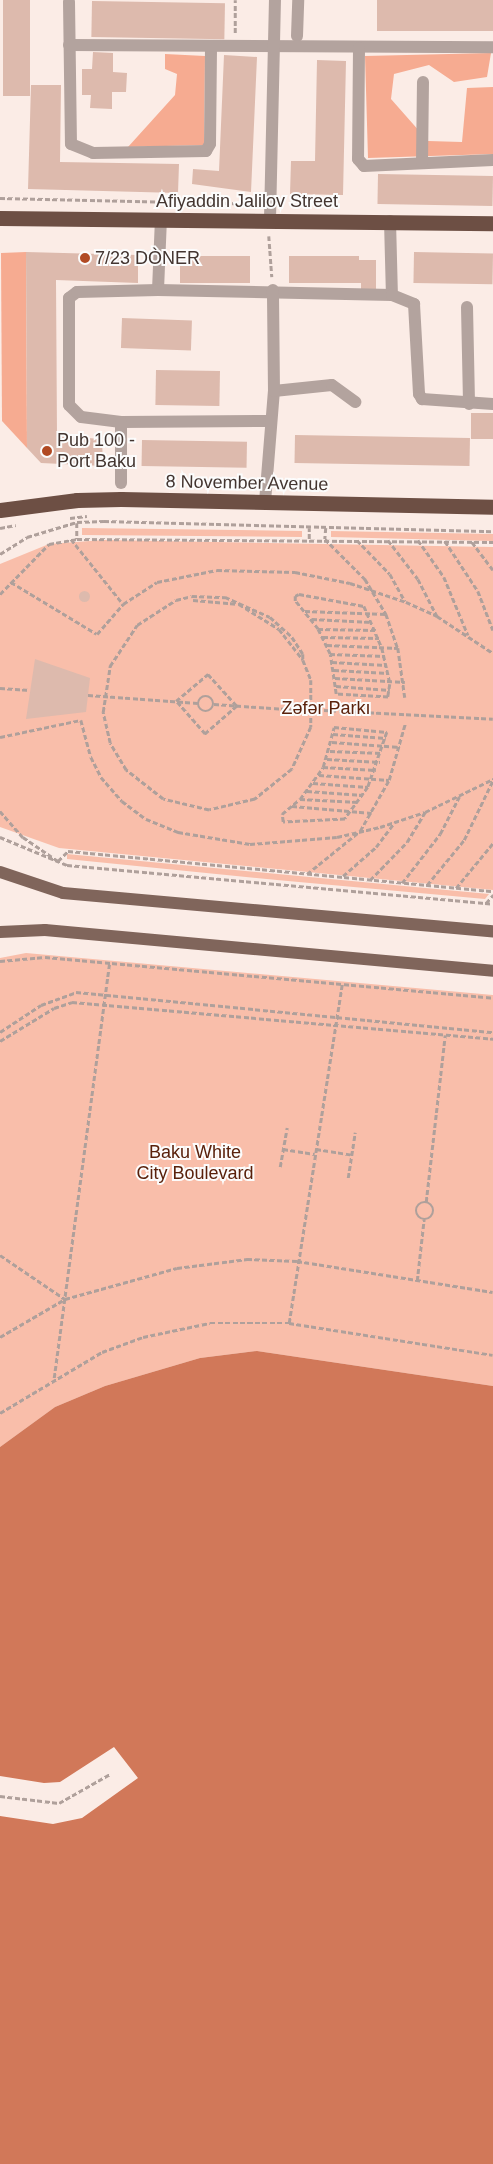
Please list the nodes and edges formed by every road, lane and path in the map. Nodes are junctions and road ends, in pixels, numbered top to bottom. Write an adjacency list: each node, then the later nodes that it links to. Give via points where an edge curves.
1 (235, 0): 9 (path)
2 (275, 0): 11 (lane)
3 (298, 0): 5 (lane)
4 (69, 2): 6 (lane)
5 (297, 36)
6 (69, 45): 8 (lane); 8 (lane, via 71,144 92,153 206,151 210,144)
7 (493, 47): 10 (lane)
8 (211, 48): 9 (lane)
9 (235, 48): 11 (lane)
10 (359, 48): 11 (lane); 14 (lane, via 358,159 364,166)
11 (274, 49): 16 (lane)
12 (423, 82): 14 (lane)
13 (493, 160): 14 (lane)
14 (422, 163)
15 (0, 198): 16 (path)
16 (270, 212): 18 (highway, Afiyaddin Jalilov Street); 19 (highway, Afiyaddin Jalilov Street); 22 (path)
17 (0, 218): 18 (highway, Afiyaddin Jalilov Street)
18 (161, 219): 21 (lane)
19 (390, 221): 20 (highway, Afiyaddin Jalilov Street); 23 (lane)
20 (493, 223)
21 (158, 290): 22 (lane); 30 (lane, via 77,292 69,298 69,405 80,417)
22 (273, 290): 23 (lane); 25 (lane)
23 (392, 296): 27 (lane, via 414,304 419,394 427,401)
24 (467, 307): 27 (lane)
25 (274, 391): 26 (lane, via 332,385); 29 (lane)
26 (355, 402)
27 (469, 404): 28 (lane)
28 (493, 404)
29 (271, 421): 30 (lane); 32 (lane)
30 (121, 422): 31 (lane)
31 (121, 483)
32 (265, 502): 33 (highway, 8 November Avenue, via 122,499); 34 (highway, 8 November Avenue)
33 (33, 505): 35 (highway, 8 November Avenue); 36 (main road)
34 (493, 508)
35 (0, 510)
36 (0, 518)
37 (77, 522): 38 (path); 42 (path); 51 (path, via 27,537)
38 (309, 527): 39 (path); 43 (path)
39 (326, 528): 40 (path); 44 (path)
40 (493, 531)
41 (71, 539): 42 (path); 53 (path, via 49,544); 58 (path)
42 (77, 539): 43 (path)
43 (309, 539): 44 (path)
44 (325, 539): 45 (path); 54 (path)
45 (356, 539): 46 (path); 57 (path, via 390,574)
46 (388, 540): 47 (path); 62 (path, via 418,579)
47 (418, 540): 48 (path); 68 (path, via 444,577)
48 (445, 541): 49 (path); 67 (path, via 478,591)
49 (472, 542): 50 (path); 52 (path)
50 (493, 542)
51 (0, 554)
52 (493, 570)
53 (11, 582): 55 (path); 58 (path, via 97,634)
54 (372, 589): 57 (path); 58 (path, via 296,572 217,570 157,582); 61 (path)
55 (0, 594)
56 (193, 600): 77 (path, via 224,601 253,610 279,629)
57 (406, 602): 62 (path)
58 (123, 604)
59 (304, 611): 60 (path); 60 (path, via 294,599 297,594 360,604); 63 (path)
60 (368, 613): 61 (path); 64 (path)
61 (386, 614): 73 (path)
62 (437, 616): 68 (path)
63 (312, 619): 64 (path); 65 (path)
64 (372, 622): 66 (path)
65 (318, 629): 66 (path); 69 (path)
66 (376, 630): 70 (path)
67 (493, 630)
68 (468, 635): 74 (path)
69 (323, 637): 70 (path); 71 (path)
70 (379, 638): 72 (path)
71 (327, 645): 72 (path); 75 (path)
72 (382, 648): 73 (path); 76 (path)
73 (398, 648): 84 (path)
74 (493, 653)
75 (330, 654): 76 (path); 78 (path)
76 (385, 656): 79 (path)
77 (303, 660): 90 (path, via 303,654 283,627 254,607 225,597 192,596 163,606 137,624 110,666); 97 (path, via 311,680)
78 (332, 662): 79 (path); 80 (path)
79 (387, 665): 81 (path)
80 (334, 670): 81 (path); 82 (path)
81 (388, 673): 83 (path)
82 (335, 678): 83 (path); 85 (path)
83 (390, 681): 84 (path); 88 (path)
84 (405, 682): 91 (path)
85 (336, 686): 88 (path); 88 (path, via 336,694 386,698)
86 (0, 688): 87 (path)
87 (30, 690)
88 (390, 690)
89 (88, 695): 90 (path)
90 (103, 696): 92 (path); 97 (path, via 110,743 137,782 170,802 209,810 248,802 281,781 307,742)
91 (406, 698)
92 (176, 701): 93 (path); 95 (path, via 208,674); 95 (path, via 205,734)
93 (198, 703): 94 (path, via 204,695 211,696); 94 (path, via 202,712 209,712)
94 (214, 704): 95 (path)
95 (236, 706): 97 (path)
96 (324, 710): 98 (path)
97 (314, 711)
98 (493, 719)
99 (405, 724): 105 (path)
100 (333, 734): 102 (path); 102 (path, via 334,727 383,729); 103 (path)
101 (0, 737): 129 (path, via 80,720 90,757 122,801 146,819 178,832 250,844 337,837)
102 (386, 738): 104 (path)
103 (332, 742): 104 (path); 106 (path)
104 (384, 746): 105 (path); 107 (path)
105 (400, 748): 114 (path)
106 (330, 752): 107 (path); 108 (path)
107 (382, 754): 109 (path)
108 (327, 760): 109 (path); 110 (path)
109 (380, 762): 111 (path)
110 (323, 767): 111 (path); 112 (path)
111 (376, 770): 113 (path)
112 (319, 775): 113 (path); 116 (path)
113 (372, 779): 114 (path); 117 (path)
114 (389, 780): 127 (path)
115 (493, 780): 120 (path); 138 (path, via 464,840)
116 (313, 783): 117 (path); 118 (path)
117 (368, 787): 119 (path)
118 (307, 791): 119 (path); 121 (path)
119 (364, 795): 122 (path)
120 (459, 797): 126 (path); 137 (path, via 440,834)
121 (300, 799): 122 (path); 123 (path)
122 (359, 802): 124 (path)
123 (292, 806): 124 (path); 124 (path, via 281,817 283,822 345,819)
124 (354, 810): 127 (path)
125 (0, 811): 132 (path, via 23,837)
126 (425, 812): 128 (path); 136 (path, via 407,842)
127 (372, 814): 129 (path)
128 (394, 823): 129 (path); 135 (path, via 368,855)
129 (360, 831): 134 (path)
130 (0, 838): 132 (path)
131 (493, 843): 139 (path)
132 (58, 861): 134 (path, via 68,851); 142 (path)
133 (0, 872): 144 (main road, via 63,893)
134 (306, 875): 135 (path)
135 (341, 877): 136 (path)
136 (370, 880): 137 (path)
137 (402, 882): 138 (path)
138 (427, 885): 139 (path)
139 (456, 888): 140 (path)
140 (493, 891)
141 (493, 895): 142 (path)
142 (486, 903): 143 (path)
143 (493, 904)
144 (493, 931)
145 (0, 932): 148 (main road, via 45,930)
146 (0, 961): 147 (path, via 26,956)
147 (110, 964): 149 (path); 150 (path)
148 (493, 971)
149 (342, 983): 151 (path); 153 (path)
150 (106, 995): 152 (path); 153 (path); 155 (path, via 76,992 41,1004)
151 (493, 998)
152 (105, 1004): 154 (path); 159 (path, via 63,1004); 174 (path)
153 (338, 1018): 154 (path); 156 (path)
154 (337, 1025): 157 (path); 163 (path)
155 (0, 1032)
156 (493, 1032)
157 (445, 1035): 158 (path); 168 (path)
158 (493, 1039)
159 (0, 1041)
160 (287, 1128): 162 (path)
161 (355, 1133): 165 (path)
162 (284, 1148): 164 (path); 166 (path)
163 (316, 1149): 164 (path); 165 (path)
164 (315, 1154): 171 (path)
165 (352, 1155): 167 (path)
166 (280, 1167)
167 (348, 1178)
168 (426, 1202): 169 (path, via 416,1209); 169 (path, via 434,1210 430,1218)
169 (424, 1219): 172 (path)
170 (0, 1255): 174 (path)
171 (297, 1261): 172 (path); 174 (path, via 247,1259 177,1268); 175 (path)
172 (417, 1281): 173 (path)
173 (493, 1292)
174 (65, 1298): 176 (path); 178 (path)
175 (289, 1323): 177 (path); 178 (path, via 246,1321 180,1327 102,1352)
176 (0, 1337)
177 (493, 1355)
178 (54, 1379): 179 (path)
179 (0, 1412)
180 (110, 1774): 181 (path, via 59,1803)
181 (0, 1796)

